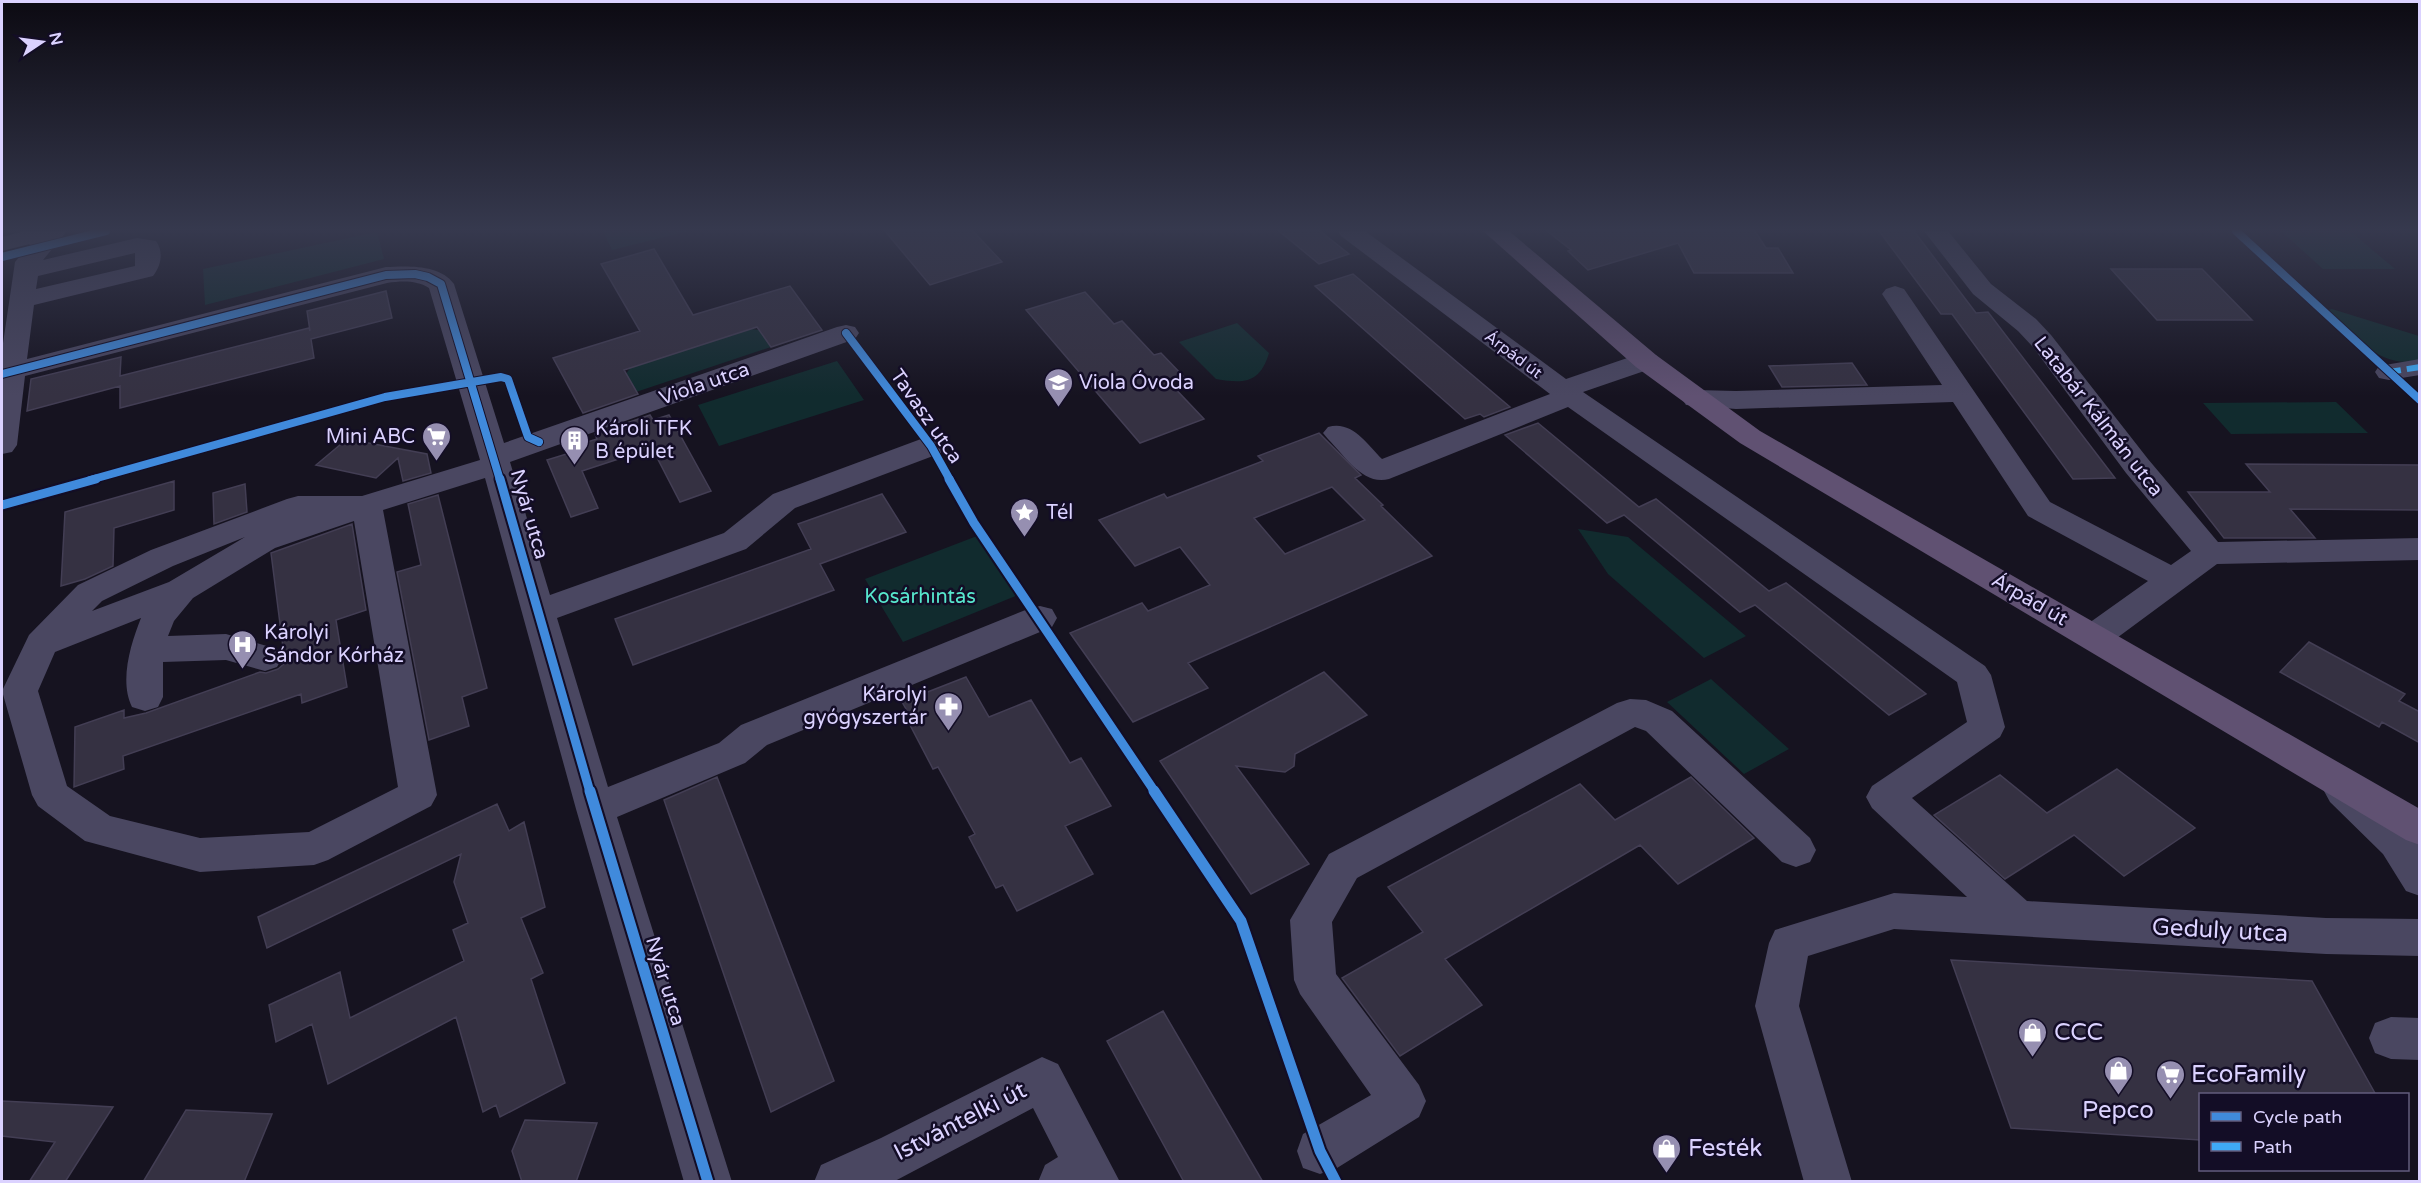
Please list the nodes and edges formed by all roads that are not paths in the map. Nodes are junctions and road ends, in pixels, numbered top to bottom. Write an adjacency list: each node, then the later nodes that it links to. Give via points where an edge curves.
1 (24, 286): 9 (street)
2 (80, 286): 9 (street)
3 (343, 286): 15 (street, Nyár utca)
4 (442, 286): 22 (street, Nyár utca)
5 (1424, 286): 16 (street, Árpád út)
6 (1559, 286): 12 (main road, Árpád út)
7 (1980, 286): 26 (street, Latabár Kálmán utca, via 2042,341 2137,466)
8 (1895, 294): 17 (street)
9 (22, 300): 11 (street)
10 (846, 333): 22 (street, Viola utca)
11 (9, 345): 15 (street)
12 (1646, 361): 16 (street, Árpád út); 18 (main road, Árpád út)
13 (2420, 367): 14 (street)
14 (2389, 372)
15 (7, 373): 20 (street)
16 (1567, 393): 19 (street, via 1378,472); 41 (street, Árpád út, via 1973,675 1987,728 1884,797)
17 (1961, 393): 18 (street); 27 (street, via 2039,508)
18 (1696, 399): 31 (main road, Árpád út, via 1750,437)
19 (1338, 433)
20 (2, 445)
21 (931, 446): 29 (street, via 784,501 735,541)
22 (495, 461): 23 (street, Viola utca); 29 (street, Nyár utca)
23 (367, 506): 24 (street, Viola utca); 32 (street, via 418,795 314,848 200,855 99,830 51,795 20,691)
24 (265, 528): 28 (street); 32 (street, via 162,558 90,593)
25 (2420, 549): 26 (street)
26 (2210, 553): 27 (street)
27 (2172, 580): 31 (street)
28 (181, 590): 32 (street); 33 (street, via 159,616)
29 (539, 612): 37 (street, Nyár utca)
30 (1040, 618): 37 (street, via 754,735 732,753)
31 (2094, 637): 36 (main road, Árpád út)
32 (41, 644)
33 (146, 650): 34 (street, via 226,647); 35 (street)
34 (265, 658)
35 (145, 697)
36 (2317, 767): 38 (main road, Árpád út); 40 (street, via 2393,839)
37 (596, 809): 45 (street, Nyár utca)
38 (2420, 829)
39 (1796, 850): 43 (street, via 1659,721 1646,714 1630,713 1343,866 1311,920 1315,980 1403,1101)
40 (2420, 879)
41 (2020, 920): 42 (street, Geduly utca); 47 (street, Geduly utca, via 1894,911 1790,943 1777,1006)
42 (2420, 938)
43 (1320, 1151)
44 (1082, 1176): 46 (street, Istvántelki út, via 1042,1079)
45 (708, 1182)
46 (838, 1182)
47 (1828, 1182)

